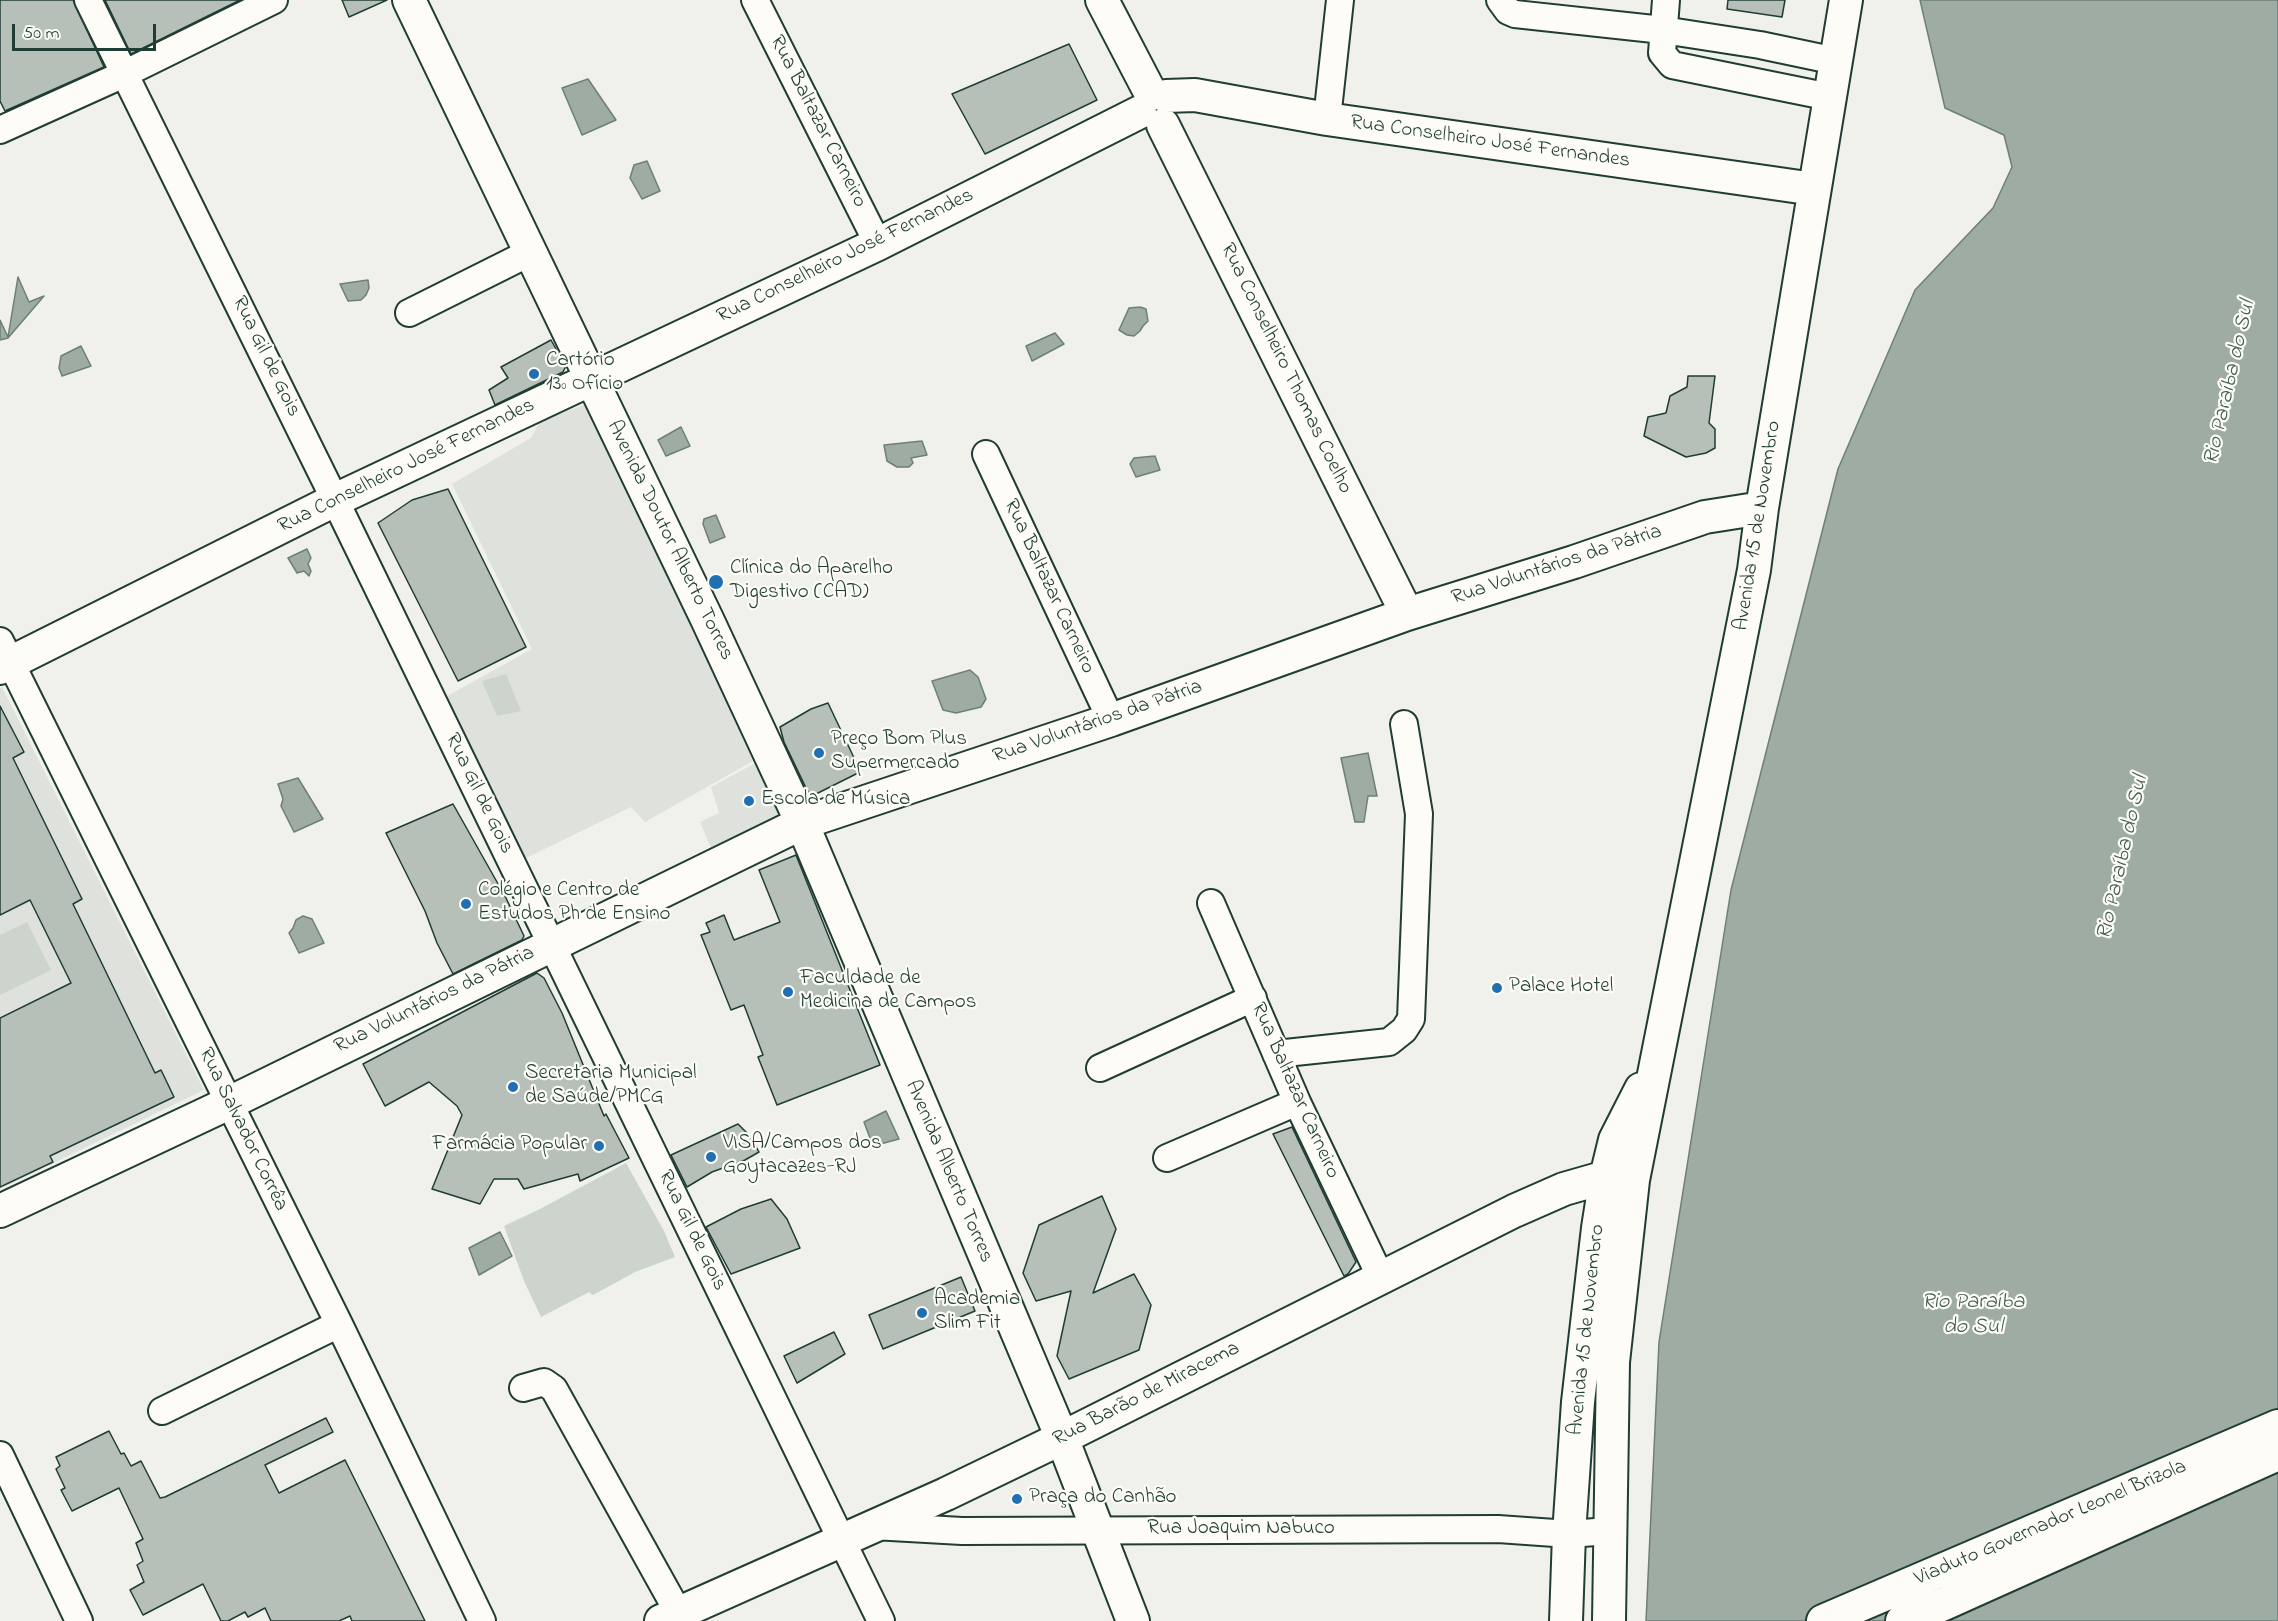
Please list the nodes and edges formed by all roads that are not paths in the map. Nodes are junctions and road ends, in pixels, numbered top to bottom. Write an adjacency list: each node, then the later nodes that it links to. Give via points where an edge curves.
1 (88, 0): 12 (street, Rua Gil de Gois)
2 (274, 0): 12 (street)
3 (409, 0): 19 (main road, Avenida Doutor Alberto Torres)
4 (755, 0): 18 (street, Rua Baltazar Carneiro)
5 (1102, 0): 14 (main road, Rua Conselheiro Thomas Coelho)
6 (1340, 0): 15 (street)
7 (1500, 0): 10 (street, via 1515,14)
8 (1666, 0): 10 (street)
9 (1846, 0): 11 (main road, Avenida 15 de Novembro)
10 (1663, 30): 11 (street); 13 (street, via 1662,53 1672,66)
11 (1836, 62): 13 (main road, Avenida 15 de Novembro)
12 (124, 74): 16 (street); 23 (street, Rua Gil de Gois)
13 (1830, 97): 17 (main road, Avenida 15 de Novembro)
14 (1155, 107): 15 (main road, Rua Conselheiro José Fernandes, via 1195,96); 18 (main road, Rua Conselheiro José Fernandes); 25 (main road, Rua Conselheiro Thomas Coelho)
15 (1327, 119): 17 (main road, Rua Conselheiro José Fernandes)
16 (0, 130)
17 (1814, 189): 24 (main road, Avenida 15 de Novembro)
18 (878, 244): 21 (main road, Rua Conselheiro José Fernandes)
19 (531, 252): 20 (street); 21 (main road, Avenida Doutor Alberto Torres)
20 (409, 313)
21 (591, 379): 23 (main road, Rua Conselheiro José Fernandes); 29 (main road, Avenida Doutor Alberto Torres)
22 (986, 454): 27 (street, Rua Baltazar Carneiro)
23 (335, 500): 26 (main road, Rua Conselheiro José Fernandes); 31 (street, Rua Gil de Gois)
24 (1762, 508): 25 (main road, Rua Voluntários da Pátria, via 1705,517); 38 (main road, Avenida 15 de Novembro, via 1754,570 1660,1050)
25 (1407, 614): 27 (main road, Rua Voluntários da Pátria)
26 (4, 658): 36 (street, Rua Salvador Corrêa)
27 (1111, 720): 29 (main road, Rua Voluntários da Pátria)
28 (1404, 724): 33 (street, via 1419,814 1411,1019 1389,1042)
29 (802, 823): 31 (main road, Rua Voluntários da Pátria); 45 (main road, Avenida Alberto Torres)
30 (1211, 903): 32 (street, Rua Baltazar Carneiro)
31 (551, 944): 36 (main road, Rua Voluntários da Pátria); 54 (street, Rua Gil de Gois)
32 (1253, 998): 33 (street, Rua Baltazar Carneiro); 34 (street)
33 (1276, 1054): 35 (street, Rua Baltazar Carneiro)
34 (1100, 1068)
35 (1297, 1102): 37 (street); 40 (street, Rua Baltazar Carneiro)
36 (229, 1103): 39 (main road, Rua Voluntários da Pátria); 41 (street, Rua Salvador Corrêa)
37 (1167, 1158)
38 (1619, 1178): 40 (main road, Rua Barão de Miracema, via 1564,1189); 51 (main road, Avenida 15 de Novembro); 53 (main road, Avenida 15 de Novembro, via 1598,1228 1578,1402)
39 (0, 1211)
40 (1381, 1278): 45 (main road, Rua Barão de Miracema)
41 (339, 1324): 43 (street); 57 (street, Rua Salvador Corrêa)
42 (523, 1388): 55 (street, via 544,1382 555,1389)
43 (162, 1411)
44 (2278, 1426): 62 (main road, Viaduto Governador Leonel Brizola)
45 (1062, 1438): 48 (main road, Rua Barão de Miracema); 52 (main road, Avenida Alberto Torres)
46 (2278, 1454): 63 (main road, Viaduto Governador Leonel Brizola)
47 (0, 1455): 56 (street)
48 (946, 1494): 49 (main road, Rua Barão de Miracema); 50 (street)
49 (872, 1526): 50 (street, Rua Joaquim Nabuco); 54 (main road, Rua Barão de Miracema)
50 (962, 1531): 52 (street, Rua Joaquim Nabuco)
51 (1609, 1531): 53 (street, Rua Joaquim Nabuco); 61 (main road, Avenida 15 de Novembro)
52 (1097, 1532): 53 (street, Rua Joaquim Nabuco, via 1498,1529); 59 (main road, Avenida Alberto Torres)
53 (1569, 1534): 60 (main road, Avenida 15 de Novembro)
54 (841, 1539): 55 (main road, Rua Barão de Miracema); 58 (street, Rua Gil de Gois)
55 (674, 1618)
56 (79, 1621)
57 (482, 1621)
58 (881, 1621)
59 (1133, 1621)
60 (1566, 1621)
61 (1609, 1621)
62 (1823, 1621)
63 (1902, 1621)

